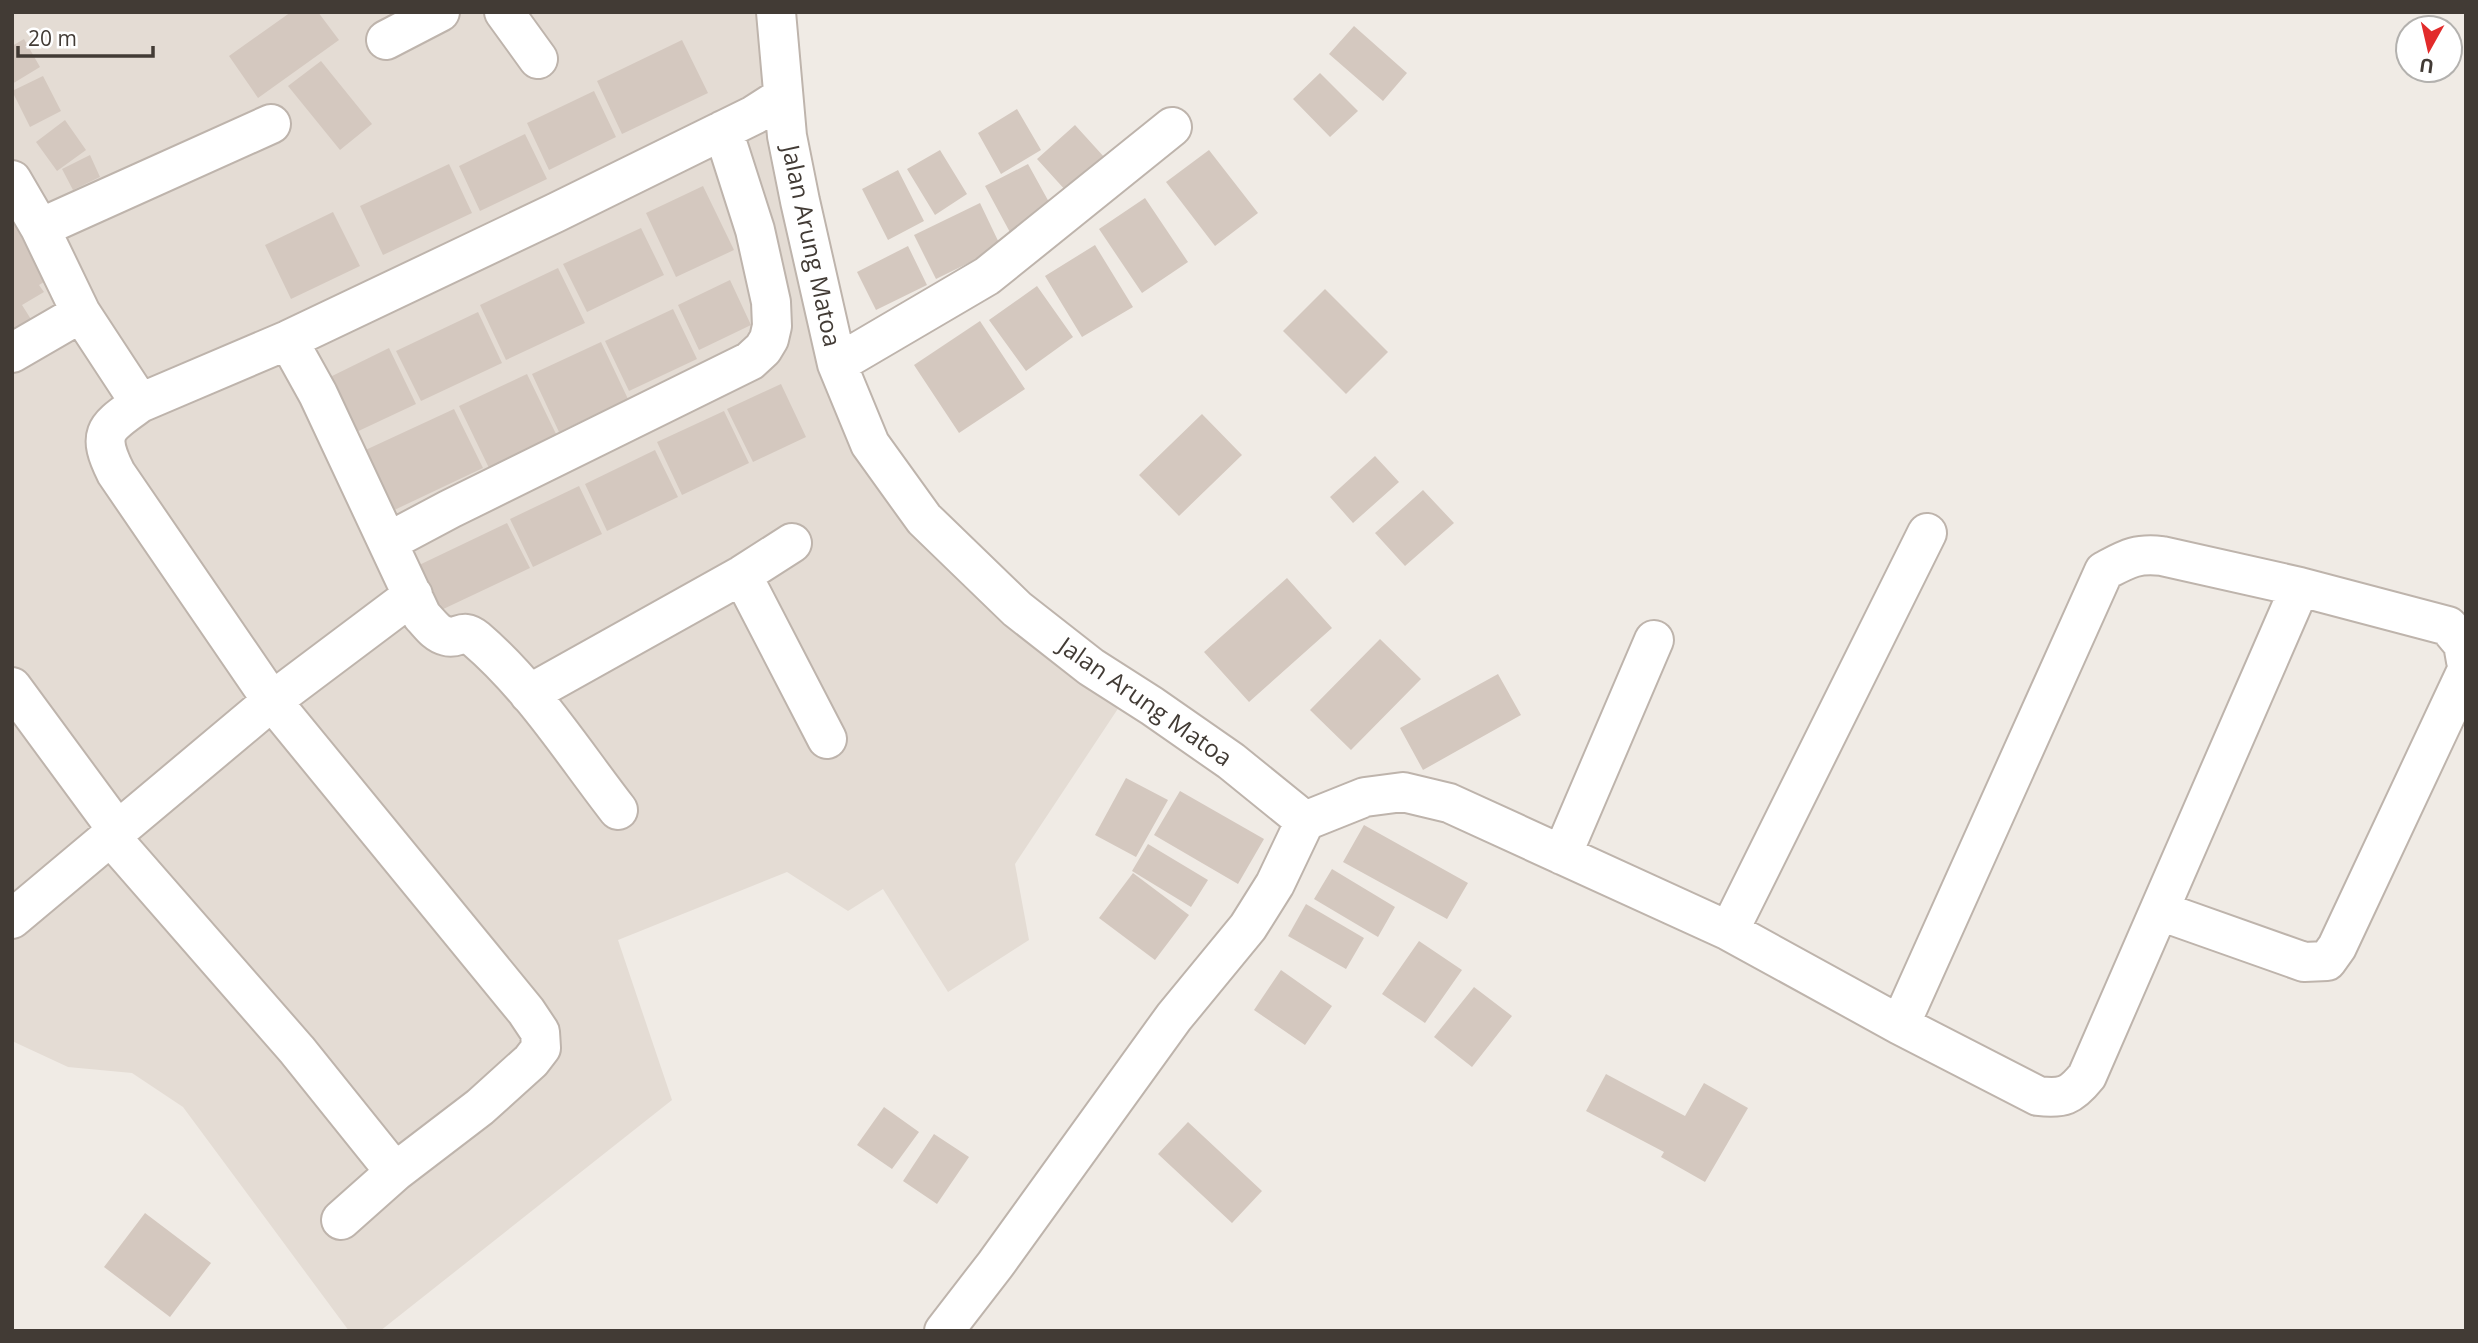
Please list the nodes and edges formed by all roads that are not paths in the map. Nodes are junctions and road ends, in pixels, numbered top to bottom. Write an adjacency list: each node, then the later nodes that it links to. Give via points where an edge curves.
1 (440, 12): 4 (street)
2 (504, 12): 5 (street)
3 (776, 12): 6 (street, Jalan Arung Matoa)
4 (386, 40)
5 (538, 59)
6 (782, 97): 9 (street); 15 (street, Jalan Arung Matoa)
7 (271, 124): 11 (street)
8 (1172, 127): 15 (street, via 987,276)
9 (723, 130): 13 (street); 18 (street, via 755,230 771,302 772,326 763,349 750,361)
10 (12, 180): 11 (street)
11 (40, 228): 12 (street)
12 (81, 313): 14 (street); 16 (street)
13 (288, 340): 16 (street); 18 (street)
14 (12, 353)
15 (837, 364): 31 (street, Jalan Arung Matoa, via 870,444 924,519 1017,609 1091,667 1231,761)
16 (141, 403): 28 (street, via 111,424 104,439 106,454)
17 (1927, 533): 36 (street)
18 (388, 542): 22 (street)
19 (792, 543): 20 (street)
20 (742, 575): 27 (street); 29 (street)
21 (2300, 587): 24 (street, via 2448,626 2463,644); 34 (street); 37 (street, via 2142,554 2104,571)
22 (413, 595): 27 (street, via 422,616 436,631 444,636 470,635); 28 (street)
23 (1654, 640): 33 (street)
24 (2466, 661)
25 (2466, 672): 34 (street, via 2327,961 2304,962)
26 (12, 687): 32 (street)
27 (528, 694): 30 (street)
28 (272, 701): 32 (street); 38 (street, via 540,1032 541,1048 531,1061)
29 (827, 739)
30 (618, 810)
31 (1304, 821): 33 (street, via 1364,797 1403,792 1449,803); 40 (street, via 1275,884 1248,927 1174,1017)
32 (114, 834): 35 (street); 38 (street)
33 (1562, 855): 36 (street)
34 (2160, 911): 37 (street, via 2087,1076 2076,1091 2057,1099 2038,1096)
35 (12, 919)
36 (1729, 931): 37 (street)
37 (1900, 1025)
38 (395, 1172): 39 (street)
39 (341, 1220)
40 (944, 1331)

